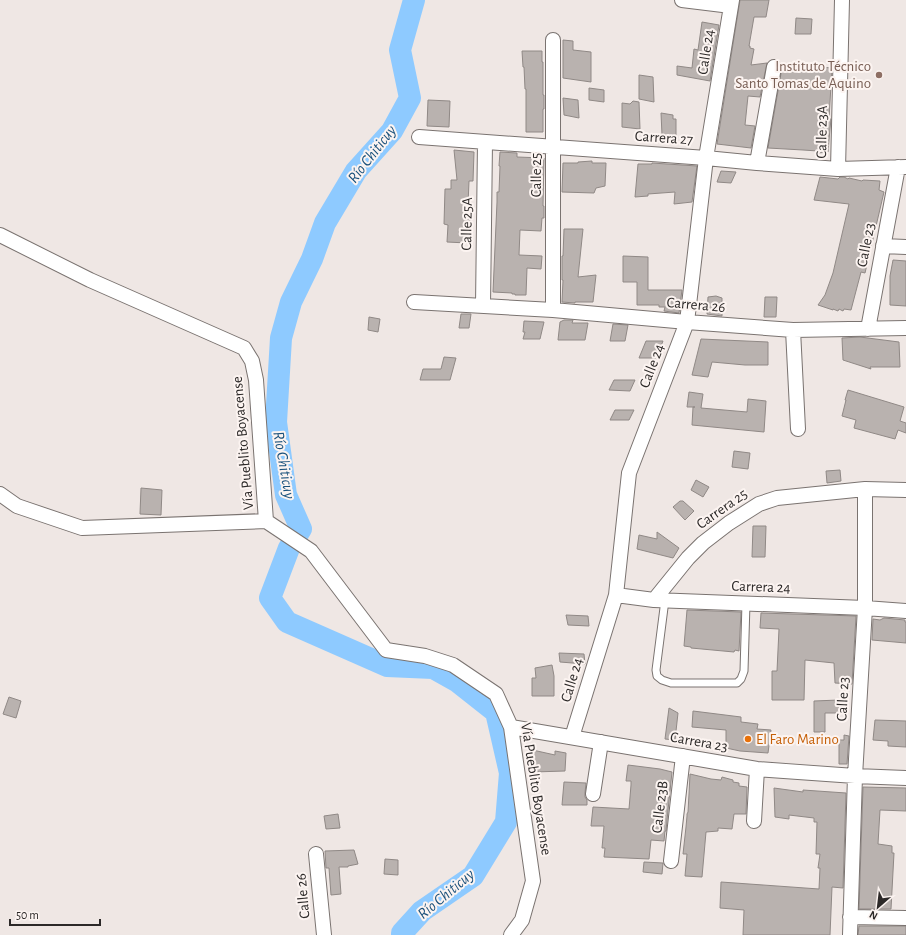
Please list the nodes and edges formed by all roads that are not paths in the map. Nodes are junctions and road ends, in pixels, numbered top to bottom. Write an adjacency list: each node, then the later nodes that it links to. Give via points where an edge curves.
1 (682, 0): 3 (street)
2 (842, 0): 12 (street, Calle 23A)
3 (731, 3): 9 (street, Calle 24)
4 (553, 40): 8 (street, Calle 25)
5 (774, 67): 10 (street)
6 (419, 137): 7 (street, Carrera 27)
7 (485, 142): 8 (street, Carrera 27); 17 (street, Calle 25A)
8 (553, 148): 9 (street, Carrera 27); 18 (street, Calle 25)
9 (706, 158): 10 (street, Carrera 27); 19 (street, Calle 24)
10 (757, 163): 12 (street, Carrera 27)
11 (902, 167): 12 (street, Carrera 27); 14 (street, Calle 23)
12 (838, 169)
13 (0, 236): 27 (street, Vía Pueblito Boyacense, via 90,280 244,348 252,361 256,380)
14 (883, 246): 15 (street); 21 (street, Calle 23)
15 (906, 247)
16 (414, 302): 17 (street, Carrera 26)
17 (483, 306): 18 (street, Carrera 26)
18 (553, 310): 19 (street, Carrera 26)
19 (687, 322): 22 (street, Carrera 26); 28 (street, Calle 24, via 629,473)
20 (906, 328): 21 (street, Carrera 26)
21 (868, 329): 22 (street, Carrera 26)
22 (793, 330): 23 (street)
23 (798, 429)
24 (865, 489): 25 (street, Carrera 25); 29 (street, Carrera 25, via 777,498 759,504 703,543 688,558); 31 (street, Calle 23)
25 (906, 490)
26 (0, 494): 27 (street, via 17,506 82,528)
27 (266, 521): 33 (street, Vía Pueblito Boyacense, via 311,551 386,650 425,656 453,665 496,694)
28 (616, 595): 29 (street, Carrera 24); 34 (street, Calle 24)
29 (660, 600): 30 (street, Carrera 24); 30 (lane, via 656,670 657,676 671,683 737,683 741,679 744,671)
30 (746, 603): 31 (street, Carrera 24)
31 (865, 608): 32 (street, Carrera 24); 38 (street, Calle 23)
32 (906, 611)
33 (511, 727): 34 (street, Carrera 23); 47 (street, Vía Pueblito Boyacense, via 533,881 522,920)
34 (572, 737): 35 (street, Carrera 23)
35 (601, 742): 36 (street, Carrera 23); 40 (street)
36 (683, 756): 37 (street, Carrera 23); 43 (street, Calle 23B)
37 (757, 769): 38 (street, Carrera 23); 41 (street)
38 (855, 776): 39 (street, Carrera 23); 44 (street, Calle 23)
39 (906, 778)
40 (592, 794)
41 (754, 821)
42 (316, 854): 46 (street, Calle 26)
43 (671, 861)
44 (850, 917): 45 (street); 48 (street, Calle 23)
45 (906, 918)
46 (324, 935)
47 (511, 935)
48 (850, 935)

